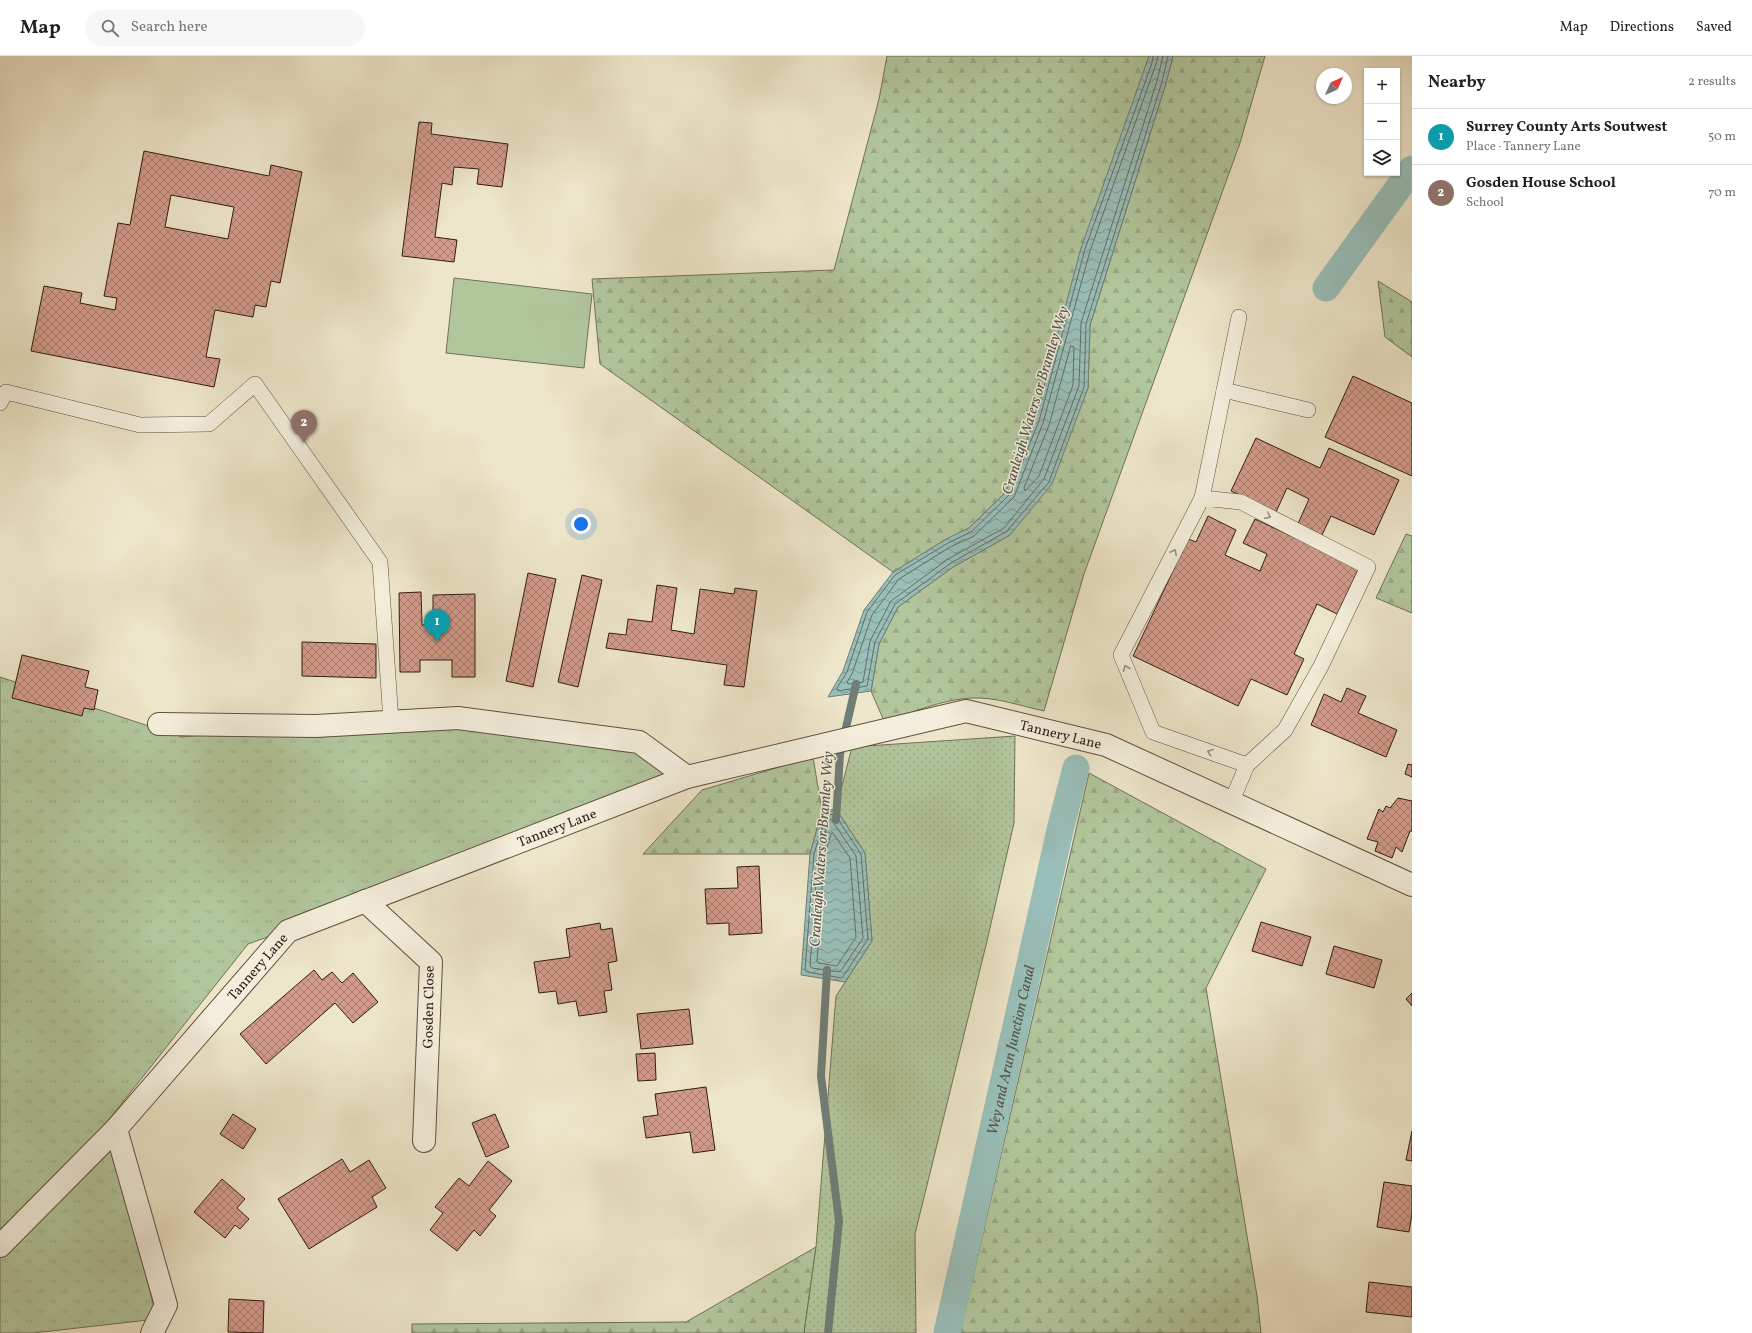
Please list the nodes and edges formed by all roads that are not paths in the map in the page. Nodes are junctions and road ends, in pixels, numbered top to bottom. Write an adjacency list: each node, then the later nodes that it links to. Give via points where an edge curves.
1 (1239, 317): 2 (lane)
2 (1224, 390): 4 (lane); 5 (lane)
3 (0, 403): 6 (lane, via 6,392 140,425 209,424 256,384 380,562)
4 (1308, 410)
5 (1202, 498): 8 (lane, one-way to 5, via 1153,732 1121,655); 8 (lane, one-way to 8, via 1241,502 1368,567 1321,666 1285,730)
6 (392, 721): 7 (street, via 316,726); 9 (street, via 458,718 639,742)
7 (159, 724)
8 (1246, 765): 10 (lane)
9 (687, 777): 10 (street, Tannery Lane, via 966,711 1106,745); 12 (street, Tannery Lane)
10 (1231, 804): 11 (street, Tannery Lane)
11 (1412, 885)
12 (365, 901): 13 (street, Tannery Lane, via 288,931); 14 (street, Gosden Close, via 431,962)
13 (116, 1129): 15 (street, Tannery Lane); 16 (street, via 166,1305)
14 (424, 1141)
15 (0, 1246)
16 (152, 1333)

